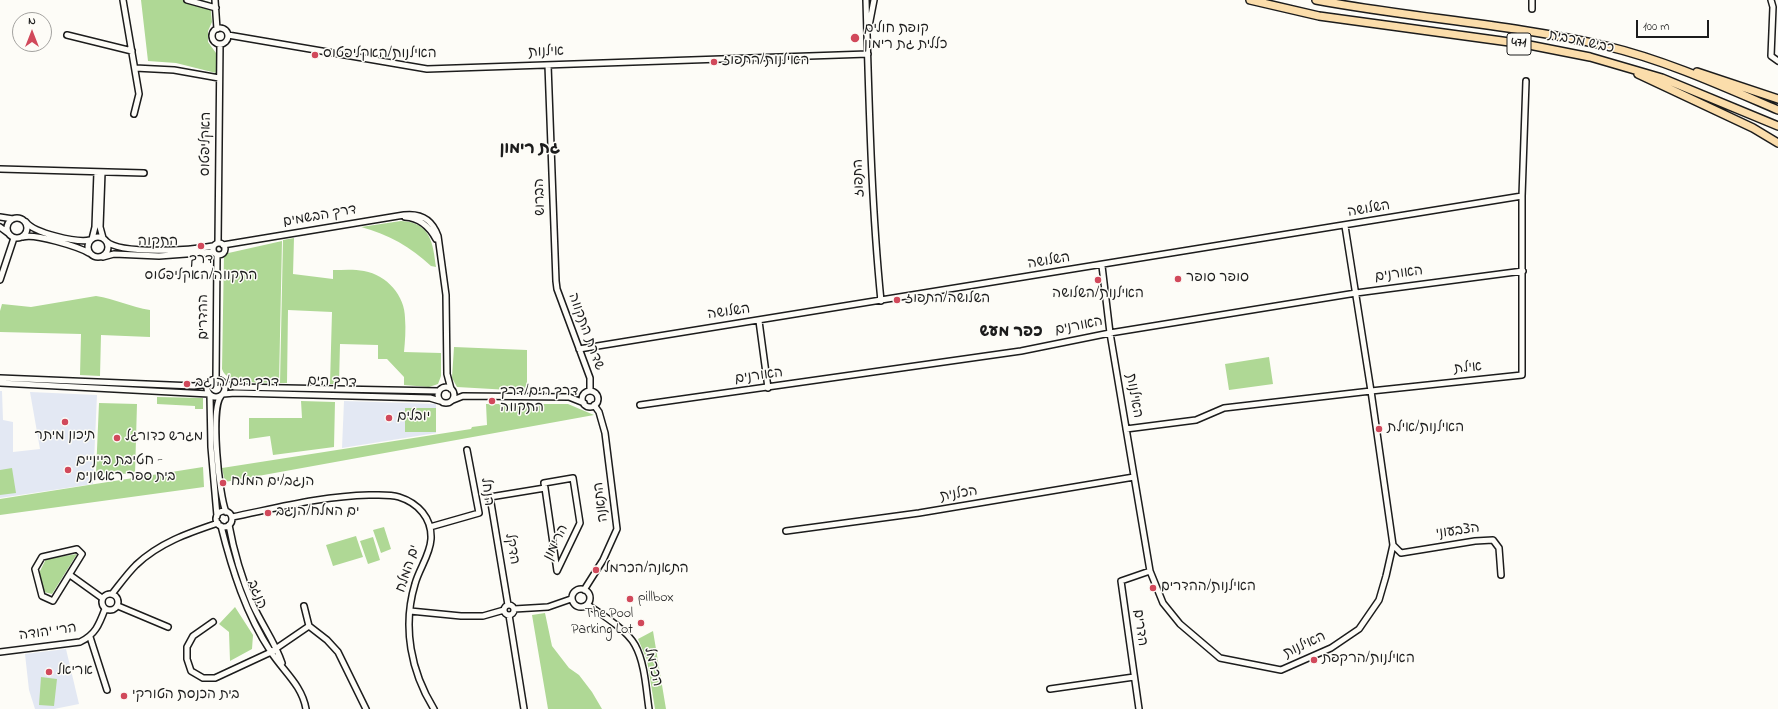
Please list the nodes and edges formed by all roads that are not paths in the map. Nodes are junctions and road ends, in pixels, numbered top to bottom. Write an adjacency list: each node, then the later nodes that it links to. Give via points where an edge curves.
1 (123, 0): 17 (street)
2 (187, 0): 10 (street)
3 (215, 0): 10 (street)
4 (866, 0): 15 (street)
5 (874, 0): 15 (street)
6 (1250, 0): 21 (highway, כביש מכבית / 471, via 1319,16 1524,44)
7 (1316, 0): 19 (highway, כביש מכבית / 471, via 1549,34)
8 (1532, 0): 11 (street)
9 (1771, 0): 20 (street, via 1771,56)
10 (216, 8): 12 (street)
11 (1532, 9)
12 (217, 29): 14 (street, via 224,30); 16 (street, via 212,38)
13 (67, 35): 17 (street)
14 (228, 35): 16 (street, via 226,42); 22 (street, אילנות, via 427,68)
15 (867, 35): 18 (street, התפוז)
16 (220, 44): 24 (street, האקליפטוס)
17 (132, 50): 23 (street)
18 (868, 54): 22 (street, אילנות); 54 (street, התפוז, via 875,240)
19 (1644, 57): 26 (highway, via 1721,79); 27 (highway, כביש מכבית / 471, via 1695,75)
20 (1778, 61)
21 (1616, 64): 29 (highway, כביש מכבית / 471, via 1687,88); 30 (highway, via 1753,128)
22 (548, 65): 52 (street, הברוש)
23 (135, 68): 24 (street, via 174,70); 28 (street, via 139,94)
24 (219, 78): 45 (street, האקליפטוס)
25 (1526, 81): 34 (street, אילת)
26 (1778, 99)
27 (1778, 110)
28 (134, 114)
29 (1778, 126)
30 (1778, 143)
31 (0, 169): 32 (street)
32 (100, 172): 33 (street); 43 (street, via 95,227); 44 (street, via 100,228)
33 (144, 173)
34 (1522, 196): 38 (street, השלושה); 50 (street, אילת)
35 (0, 217): 36 (street)
36 (14, 218): 37 (street, via 21,218); 40 (street, via 8,224)
37 (26, 222): 41 (street, via 28,230); 43 (street, via 34,229 76,241)
38 (1345, 226): 49 (street, השלושה); 53 (street, האילנות)
39 (0, 227): 40 (street)
40 (8, 233): 42 (street)
41 (23, 237): 42 (street); 46 (street, via 34,236)
42 (14, 238): 51 (street)
43 (91, 240): 44 (street, via 98,237); 46 (street, via 88,246)
44 (104, 240): 45 (street, התקוה, via 115,247 145,250); 48 (street, via 108,249)
45 (220, 246): 47 (street, האקליפטוס); 47 (street, via 222,254); 58 (street, דרך הבשמים, via 392,217 419,220 432,232 439,246 447,302)
46 (89, 253): 48 (street, via 96,258)
47 (215, 254): 48 (street, התקוה); 60 (street, ההדרים)
48 (102, 256)
49 (1102, 266): 54 (street, השלושה); 56 (street, האילנות)
50 (1523, 271): 53 (street, האורנים); 68 (street, אילת, via 1522,375)
51 (0, 280)
52 (556, 281): 57 (street, שדרת התקווה)
53 (1356, 293): 56 (street, האורנים); 68 (street, האילנות)
54 (881, 301): 55 (street, השלושה)
55 (759, 321): 57 (street, השלושה); 64 (street)
56 (1110, 333): 64 (street, האורנים, via 1021,351); 79 (street, האילנות)
57 (579, 349): 67 (street, שדרת התקווה, via 590,378)
58 (447, 374): 65 (street, דרך הבשמים); 66 (street, דרך הבשמים)
59 (0, 378): 62 (street, via 194,386)
60 (216, 379): 62 (street); 63 (street)
61 (0, 383): 69 (street)
62 (208, 384): 69 (street)
63 (224, 384): 65 (street, דרך הים, via 235,387); 71 (street)
64 (768, 388): 78 (street, האורנים)
65 (441, 390): 66 (street); 75 (street, via 438,397)
66 (452, 390): 72 (street); 74 (street)
67 (590, 391): 70 (street); 77 (street, via 597,396)
68 (1371, 391): 79 (street, אילת, via 1224,408 1196,420); 91 (street, האילנות)
69 (210, 394): 71 (street, via 216,397); 85 (street, via 211,447)
70 (584, 394): 73 (street); 76 (street)
71 (222, 395): 75 (street, דרך הים, via 234,393 430,398); 84 (street, via 216,405 216,441)
72 (463, 396): 73 (street); 74 (street)
73 (570, 397): 76 (street)
74 (453, 400): 75 (street, via 446,404)
75 (440, 401)
76 (584, 403): 77 (street, via 588,406)
77 (594, 405): 95 (street, התאנה, via 599,412 605,433 617,529)
78 (640, 405)
79 (1126, 429): 81 (street, האילנות)
80 (467, 450): 89 (street, הנחל, via 479,513)
81 (1134, 477): 90 (street, הכלנית, via 919,514); 92 (street, האילנות)
82 (545, 488): 82 (street, הרימון, via 548,511 557,571 580,523 573,478 544,483); 83 (street, הרימון)
83 (490, 496): 99 (street, הדקל)
84 (226, 512): 85 (street, via 221,512); 86 (street)
85 (217, 516): 87 (street)
86 (232, 517): 88 (street); 89 (street, via 350,495 379,495 398,496 412,502 427,518)
87 (219, 525): 88 (street); 96 (street, via 179,537 159,548 136,565); 114 (street, הנגב, via 229,561 245,602)
88 (229, 525): 112 (street, הנגב, via 236,559 251,599)
89 (430, 527): 106 (street, ים המלח, via 428,552 415,583)
90 (786, 531)
91 (1393, 545): 92 (street, האילנות, via 1379,600 1359,629 1331,648 1281,670 1220,658 1180,624 1162,603); 94 (street, הצבעוני, via 1401,553 1493,540 1499,548)
92 (1150, 571): 116 (street, הדרים, via 1121,581)
93 (70, 575): 93 (street, via 53,601 42,596 34,569 42,557 77,550 82,554); 97 (street)
94 (1501, 575)
95 (584, 590): 98 (street, via 575,591); 100 (street, via 590,598)
96 (112, 594): 97 (street, via 106,594); 101 (street, via 118,600)
97 (102, 598): 103 (street, via 101,603)
98 (571, 599): 100 (street, via 578,607); 104 (street, via 548,607)
99 (508, 605): 104 (street); 105 (street)
100 (588, 605): 123 (street, הכרמל, via 614,623 635,644 642,666)
101 (118, 606): 103 (street, via 111,610); 110 (street)
102 (304, 606): 109 (street)
103 (105, 609): 111 (street, הרי יהודה, via 97,630)
104 (514, 609): 107 (street, via 514,613)
105 (504, 610): 106 (street, via 483,616); 107 (street)
106 (410, 611): 121 (street, ים המלח, via 409,635 413,664)
107 (509, 615): 122 (street)
108 (213, 622): 114 (street, via 193,636 187,647 188,664 196,676 216,678)
109 (309, 626): 112 (street); 120 (street, via 338,652)
110 (168, 627)
111 (90, 637): 113 (street, הרי יהודה, via 68,645); 118 (street)
112 (277, 649): 114 (street); 115 (street, הנגב)
113 (0, 652)
114 (271, 652): 115 (street, הנגב)
115 (283, 666): 119 (street, הנגב, via 300,691)
116 (1134, 677): 117 (street); 124 (street, הדרים)
117 (1050, 689)
118 (107, 690)
119 (306, 709)
120 (366, 709)
121 (434, 709)
122 (524, 709)
123 (649, 709)
124 (1139, 709)

